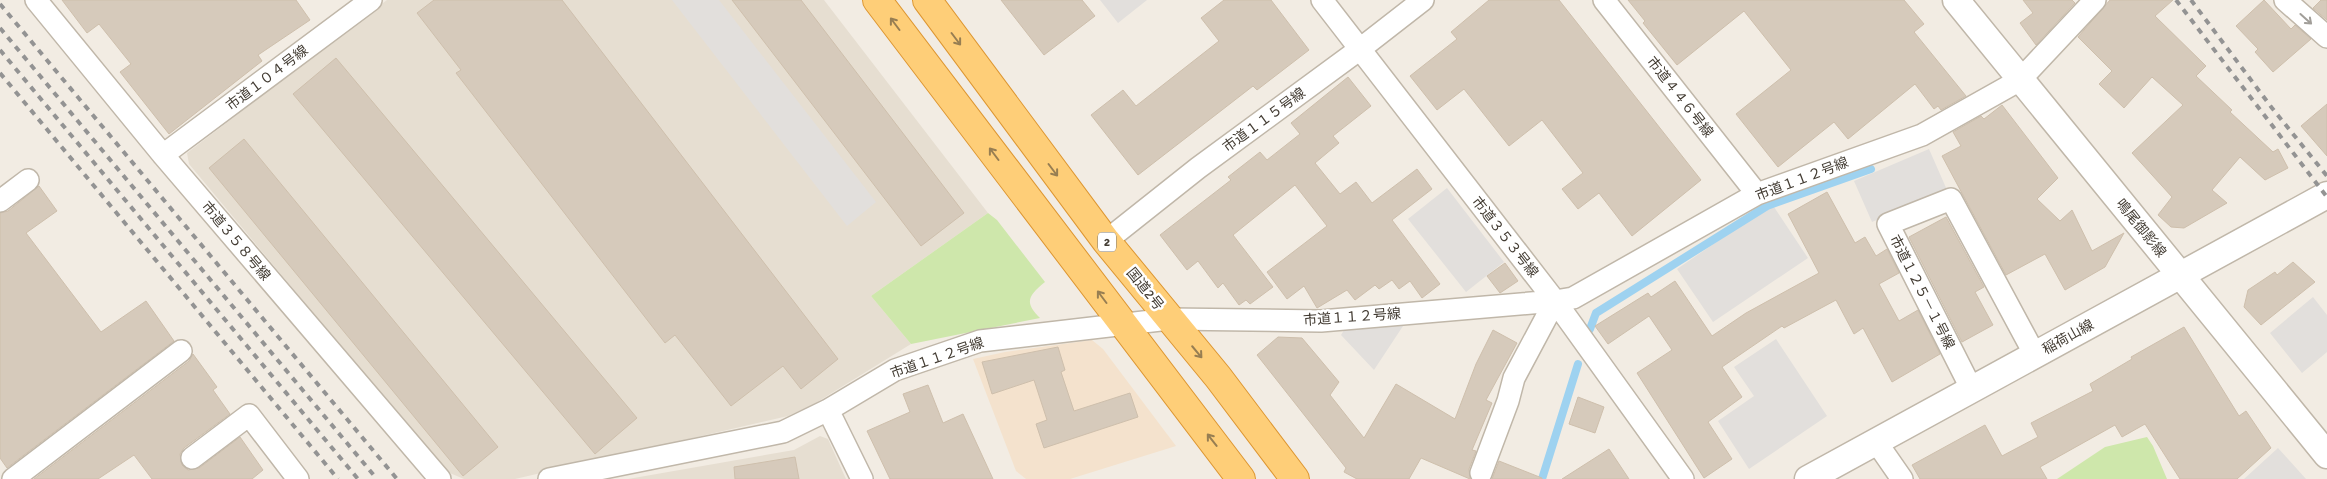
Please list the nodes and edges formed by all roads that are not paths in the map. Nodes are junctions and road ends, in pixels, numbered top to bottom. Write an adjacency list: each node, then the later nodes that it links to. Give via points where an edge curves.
1 (36, 0): 14 (street, 市道３５８号線)
2 (370, 0): 14 (street, 市道１０４号線)
3 (877, 0): 23 (highway, one-way to 3)
4 (927, 0): 19 (highway, 国道2号 / 2, one-way to 19)
5 (1322, 0): 12 (street, 市道３５３号線)
6 (1423, 0): 12 (street, 市道１１５号線)
7 (1604, 0): 16 (street, 市道４４６号線)
8 (1956, 0): 13 (street, 鳴尾御影線)
9 (2095, 0): 13 (street, 市道１１２号線)
10 (2285, 0): 11 (street, one-way to 11)
11 (2327, 37)
12 (1360, 49): 19 (street, 市道１１５号線, via 1198,168); 21 (street, 市道３５３号線)
13 (2020, 80): 16 (street, 市道１１２号線, via 1922,135); 20 (street, 鳴尾御影線)
14 (163, 155): 34 (street, 市道３５８号線)
15 (28, 180): 18 (street)
16 (1757, 194): 21 (street, 市道１１２号線, via 1573,298)
17 (2327, 195): 20 (street, 稲荷山線)
18 (0, 201)
19 (1106, 242): 22 (highway, 国道2号 / 2)
20 (2180, 275): 25 (street, 稲荷山線); 29 (street, 鳴尾御影線)
21 (1555, 301): 22 (street, 市道１１２号線, via 1321,321); 31 (street, via 1514,378); 39 (street, 市道３５３号線)
22 (1169, 319): 23 (street, 市道１１２号線); 38 (highway, 国道2号 / 2, one-way to 38, via 1218,377)
23 (1122, 324): 27 (street, 市道１１２号線, via 980,341 895,370); 37 (highway, one-way to 23)
24 (181, 351): 32 (street)
25 (2035, 355): 26 (street, 稲荷山線); 26 (street, 市道１２５－１号線, via 1951,199 1888,224)
26 (1972, 390): 28 (street, 稲荷山線)
27 (828, 410): 35 (street, 市道１１２号線, via 783,432); 36 (street)
28 (1877, 443): 40 (street, 稲荷山線); 41 (street)
29 (2327, 455)
30 (192, 458): 33 (street, via 250,415)
31 (1481, 473)
32 (13, 479)
33 (298, 479)
34 (440, 479)
35 (549, 479)
36 (862, 479)
37 (1241, 479)
38 (1295, 479)
39 (1682, 479)
40 (1808, 479)
41 (1902, 479)

